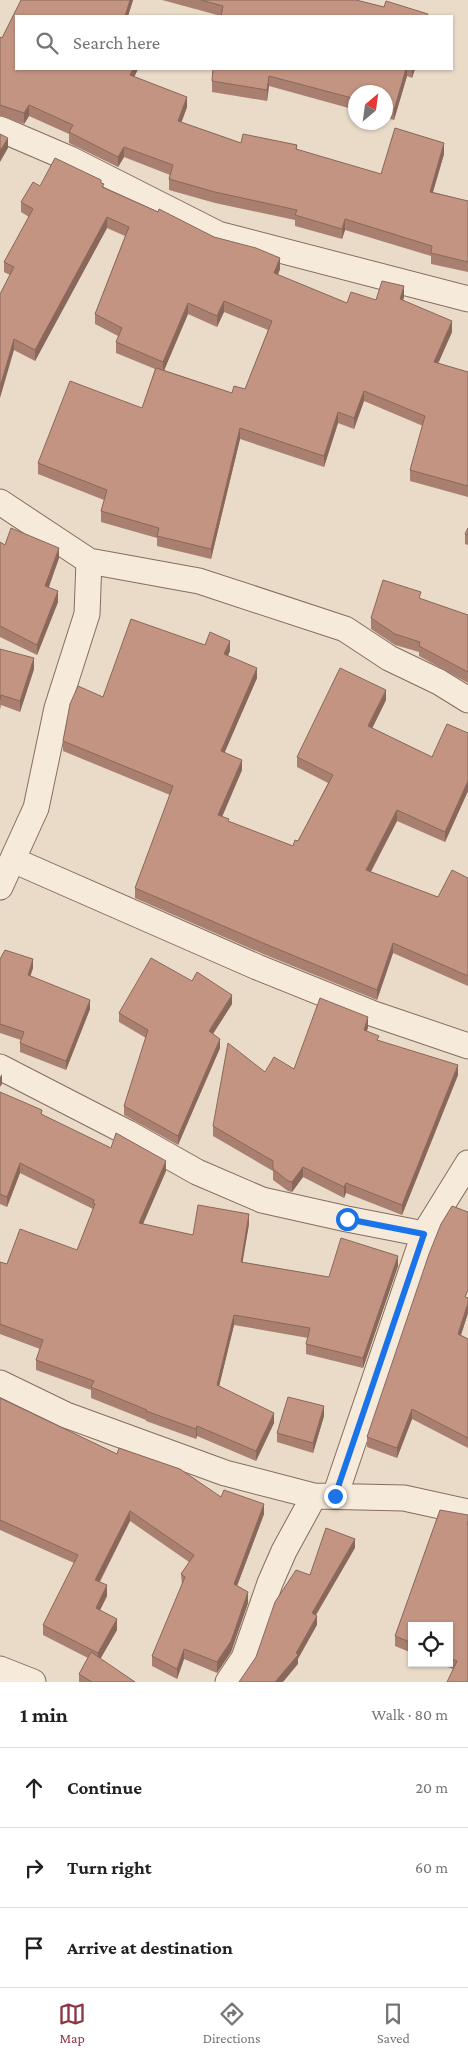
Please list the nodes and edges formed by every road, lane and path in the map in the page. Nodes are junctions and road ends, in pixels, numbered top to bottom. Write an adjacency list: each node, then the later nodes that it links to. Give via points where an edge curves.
1 (0, 129): 2 (street, via 70,159 218,234)
2 (468, 299)
3 (0, 502): 4 (street)
4 (89, 561): 5 (street, via 199,581 345,629 389,658); 6 (street, via 87,614 57,708 36,808)
5 (468, 700)
6 (13, 860): 7 (street); 8 (street, via 256,967 374,1014)
7 (0, 887)
8 (468, 1046)
9 (0, 1067): 11 (street, via 128,1132 197,1172 262,1200)
10 (468, 1163): 11 (street)
11 (424, 1234): 13 (street)
12 (0, 1384): 13 (street, via 66,1415 224,1473)
13 (324, 1496): 14 (street, via 404,1498); 17 (street, via 284,1551 244,1658)
14 (468, 1512)
15 (0, 1668): 16 (street)
16 (32, 1682)
17 (228, 1682)

